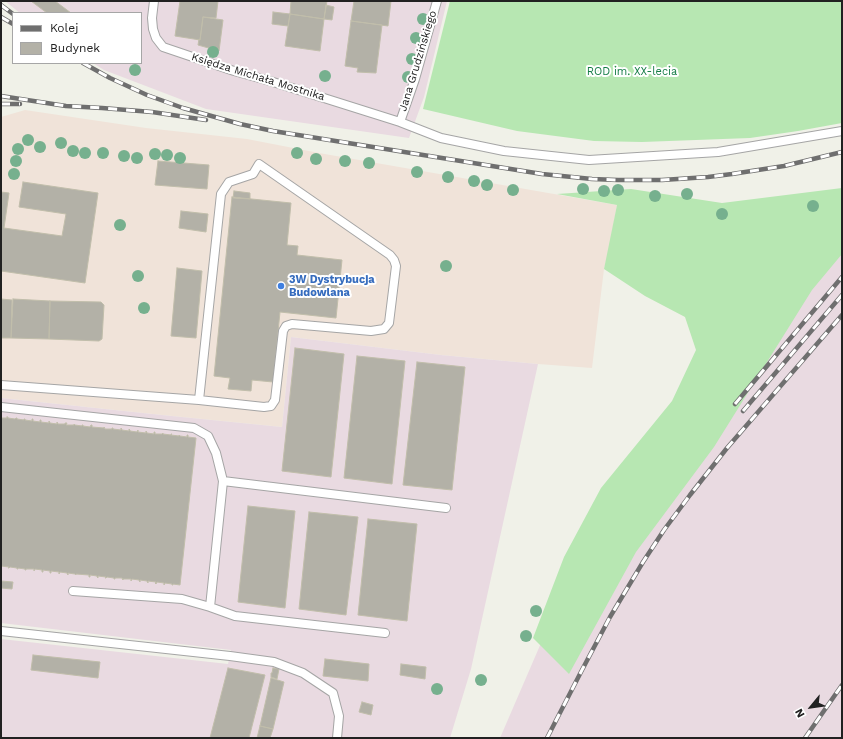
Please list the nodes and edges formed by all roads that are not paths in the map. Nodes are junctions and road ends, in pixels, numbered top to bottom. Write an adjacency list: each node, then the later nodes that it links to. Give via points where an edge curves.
1 (154, 1): 3 (lane, Księdza Michała Mostnika, via 153,29 163,47)
2 (437, 1): 3 (lane, Jana Grudzińskiego)
3 (400, 122): 4 (lane, Księdza Michała Mostnika, via 441,138 504,151 589,160 718,152)
4 (842, 131)
5 (1, 385): 6 (lane)
6 (199, 400): 6 (lane, via 221,194 229,182 253,174 259,164 390,255 396,266 389,324 384,329 371,331 292,324 286,326 283,331 275,400 271,406)
7 (1, 407): 8 (lane, via 194,428 208,436 216,453)
8 (223, 481): 9 (lane); 11 (lane)
9 (446, 508)
10 (73, 591): 11 (lane, via 182,599)
11 (210, 607): 13 (lane, via 235,616)
12 (1, 631): 14 (lane, via 274,662 303,673 333,693 339,716)
13 (385, 633)
14 (337, 738)

